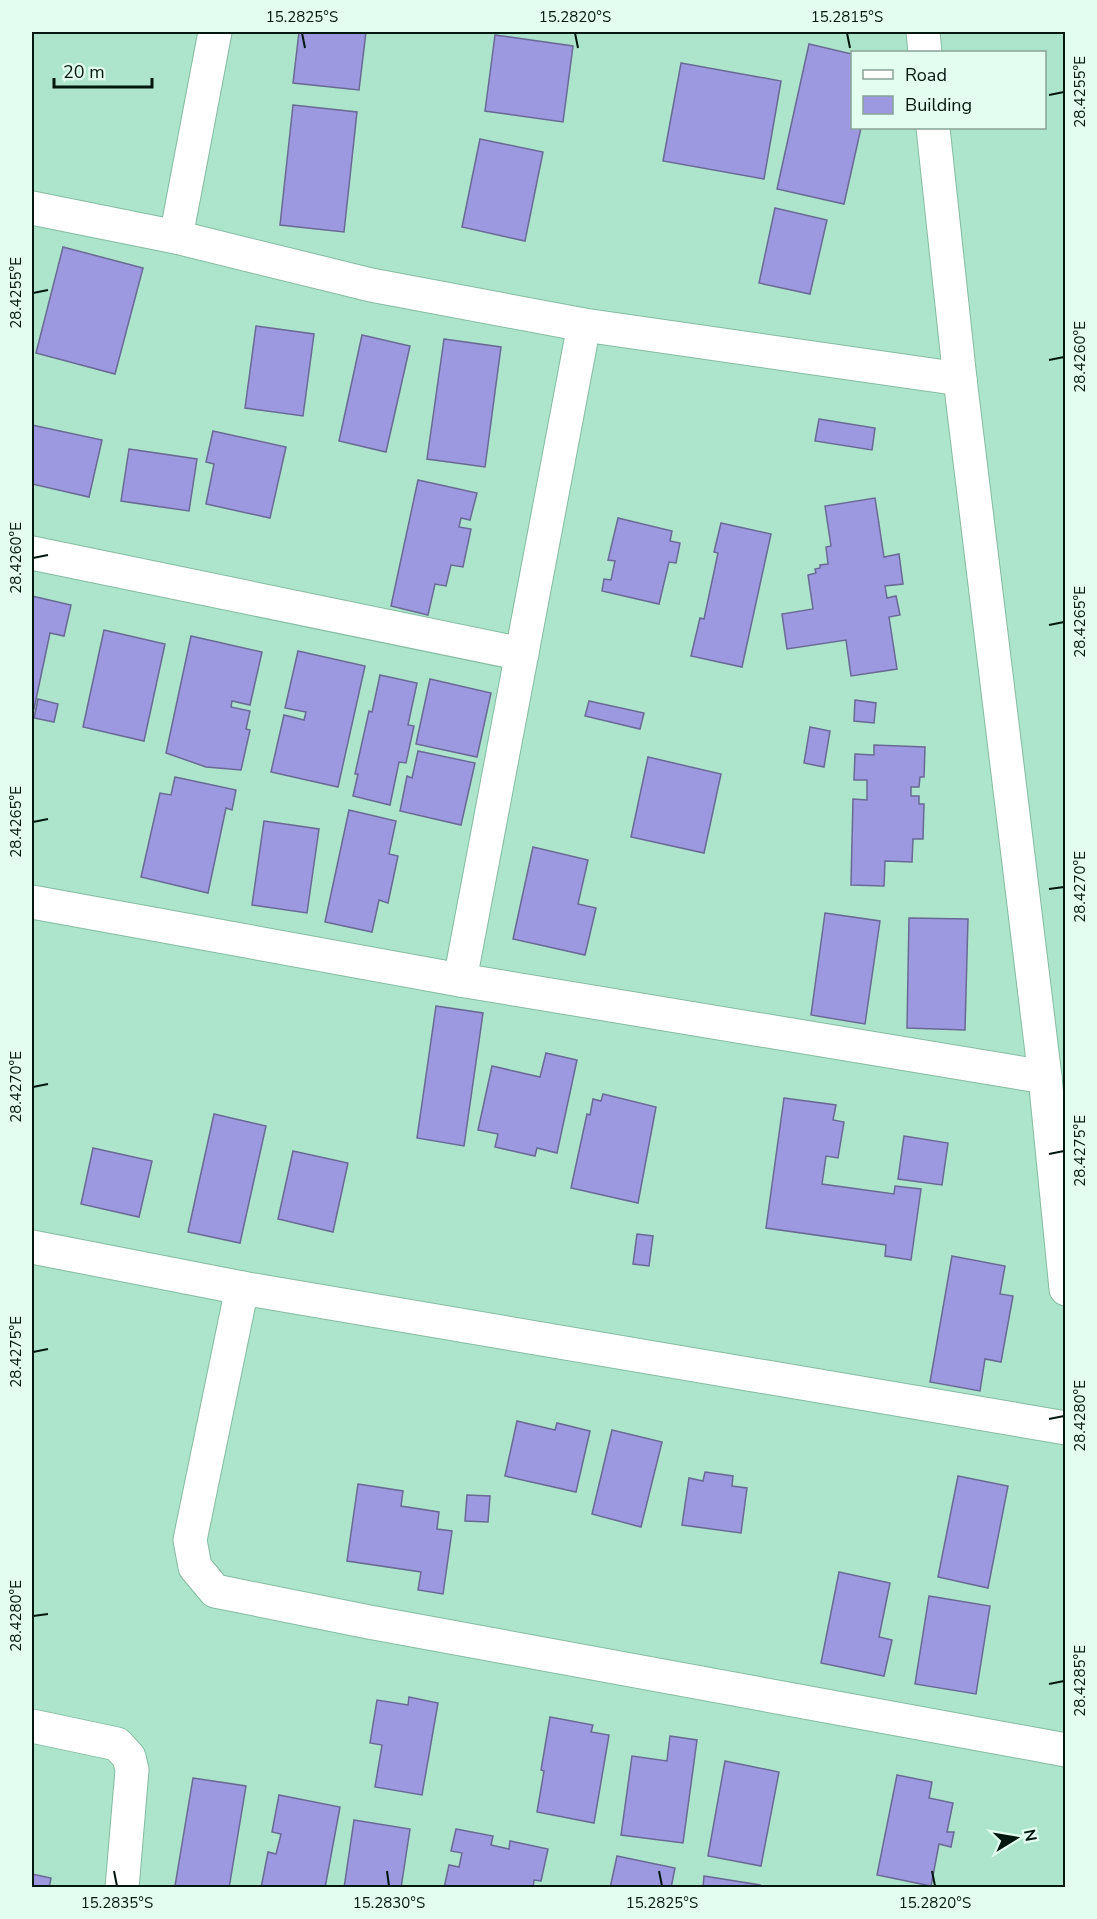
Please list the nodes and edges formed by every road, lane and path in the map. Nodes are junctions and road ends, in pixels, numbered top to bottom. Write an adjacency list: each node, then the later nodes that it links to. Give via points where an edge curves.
1 (215, 32): 6 (street)
2 (923, 32): 3 (street)
3 (925, 51)
4 (933, 129): 8 (street)
5 (32, 208): 6 (street)
6 (176, 237): 7 (street, via 371,285)
7 (584, 325): 8 (street); 10 (street)
8 (960, 379): 13 (street)
9 (32, 553): 10 (street)
10 (522, 654): 12 (street)
11 (32, 902): 12 (street)
12 (460, 980): 13 (street)
13 (1045, 1077): 16 (street)
14 (32, 1247): 15 (street)
15 (242, 1288): 17 (street); 19 (street, via 190,1540 195,1567 215,1591)
16 (1065, 1289)
17 (1065, 1428)
18 (32, 1726): 20 (street, via 117,1744 129,1757 132,1770)
19 (1065, 1750)
20 (122, 1887)

